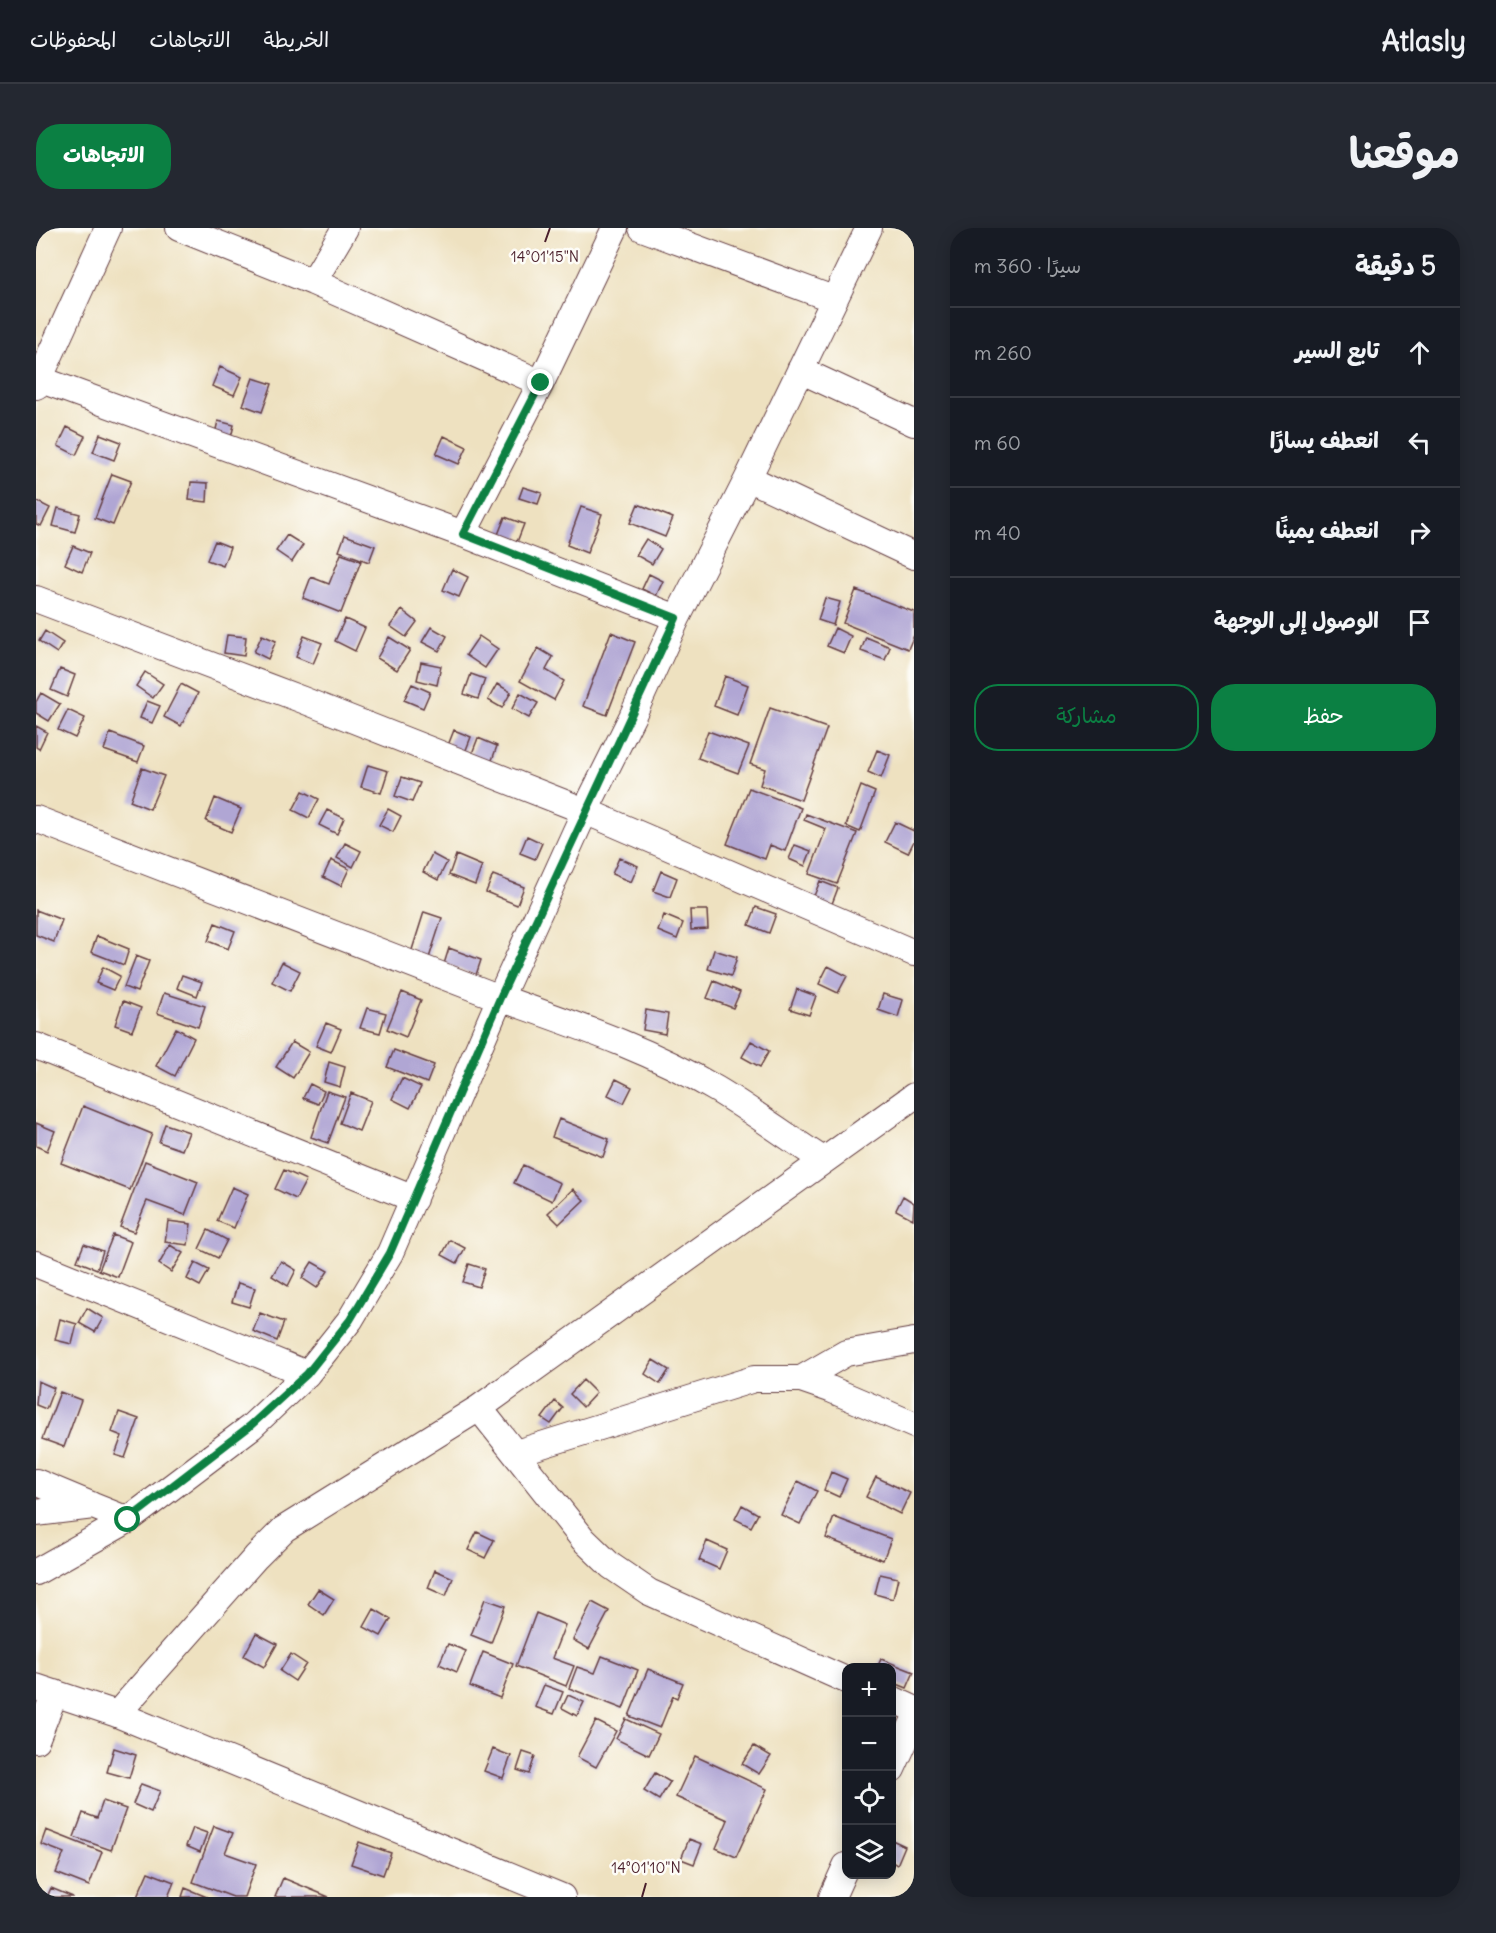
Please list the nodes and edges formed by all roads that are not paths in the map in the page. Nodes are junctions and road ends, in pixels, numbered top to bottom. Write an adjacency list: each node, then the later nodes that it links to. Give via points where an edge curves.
1 (108, 228): 10 (street)
2 (179, 228): 7 (street)
3 (345, 228): 7 (street)
4 (615, 228): 11 (street)
5 (642, 228): 8 (street)
6 (869, 228): 8 (street)
7 (314, 282): 11 (street)
8 (834, 299): 9 (street)
9 (800, 370): 12 (street); 13 (street)
10 (37, 381): 14 (street)
11 (541, 383): 14 (street)
12 (914, 423)
13 (748, 478): 15 (street); 17 (street)
14 (463, 534): 17 (street)
15 (914, 556)
16 (36, 599): 18 (street)
17 (676, 618): 18 (street)
18 (585, 811): 20 (street); 21 (street)
19 (36, 819): 21 (street)
20 (914, 953)
21 (500, 998): 24 (street, via 642,1052 705,1083); 25 (street)
22 (36, 1046): 25 (street)
23 (914, 1096): 24 (street)
24 (823, 1160): 30 (street)
25 (414, 1199): 28 (street, via 390,1253 350,1320)
26 (36, 1264): 28 (street)
27 (914, 1341): 29 (street, via 846,1353)
28 (307, 1374): 36 (street, via 250,1426)
29 (801, 1379): 31 (street); 32 (street, via 754,1379)
30 (478, 1408): 32 (street); 42 (street, via 284,1529)
31 (914, 1425)
32 (516, 1453): 38 (street, via 583,1539 611,1566 649,1592)
33 (36, 1482): 34 (street)
34 (93, 1506): 35 (street); 36 (street)
35 (36, 1513)
36 (128, 1520): 37 (street)
37 (36, 1572)
38 (842, 1678)
39 (45, 1690): 42 (street); 44 (street)
40 (896, 1701): 41 (street)
41 (914, 1709)
42 (117, 1714): 47 (street)
43 (914, 1721): 45 (street)
44 (36, 1740)
45 (896, 1759)
46 (842, 1875): 48 (street)
47 (562, 1897)
48 (832, 1897)

